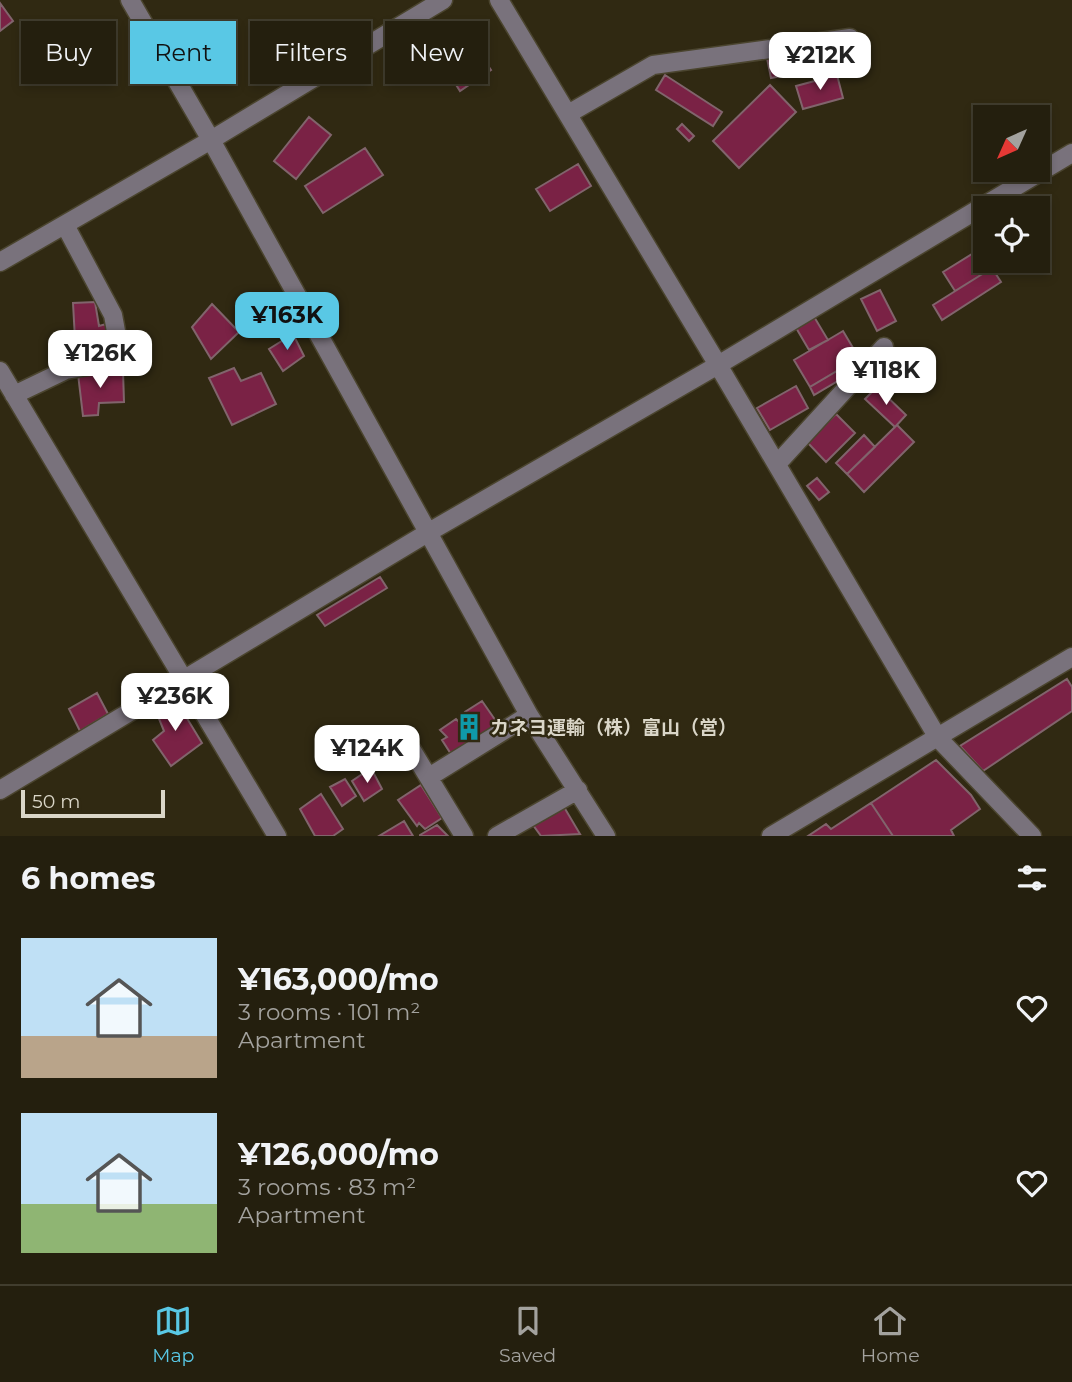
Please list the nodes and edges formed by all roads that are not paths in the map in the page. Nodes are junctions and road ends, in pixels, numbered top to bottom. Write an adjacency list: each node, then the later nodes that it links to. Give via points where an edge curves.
1 (130, 0): 6 (street)
2 (443, 0): 6 (street)
3 (499, 0): 5 (street)
4 (849, 38): 5 (street, via 653,65)
5 (568, 114): 11 (street)
6 (211, 140): 8 (street); 15 (street)
7 (1072, 153): 11 (street)
8 (65, 225): 9 (street); 13 (street, via 113,315 118,342 105,363 66,370)
9 (0, 262)
10 (884, 347): 14 (street)
11 (718, 365): 14 (street); 15 (street)
12 (0, 371): 13 (street)
13 (14, 396): 17 (street)
14 (777, 464): 19 (street)
15 (429, 532): 17 (street); 18 (street)
16 (1072, 657): 19 (street)
17 (184, 681): 22 (street); 24 (street)
18 (529, 715): 21 (street); 23 (street)
19 (938, 737): 28 (street); 29 (street)
20 (410, 747): 21 (street)
21 (429, 778): 25 (street)
22 (0, 790)
23 (578, 790): 26 (street); 27 (street)
24 (277, 836)
25 (464, 836)
26 (497, 836)
27 (606, 836)
28 (771, 836)
29 (1032, 836)

